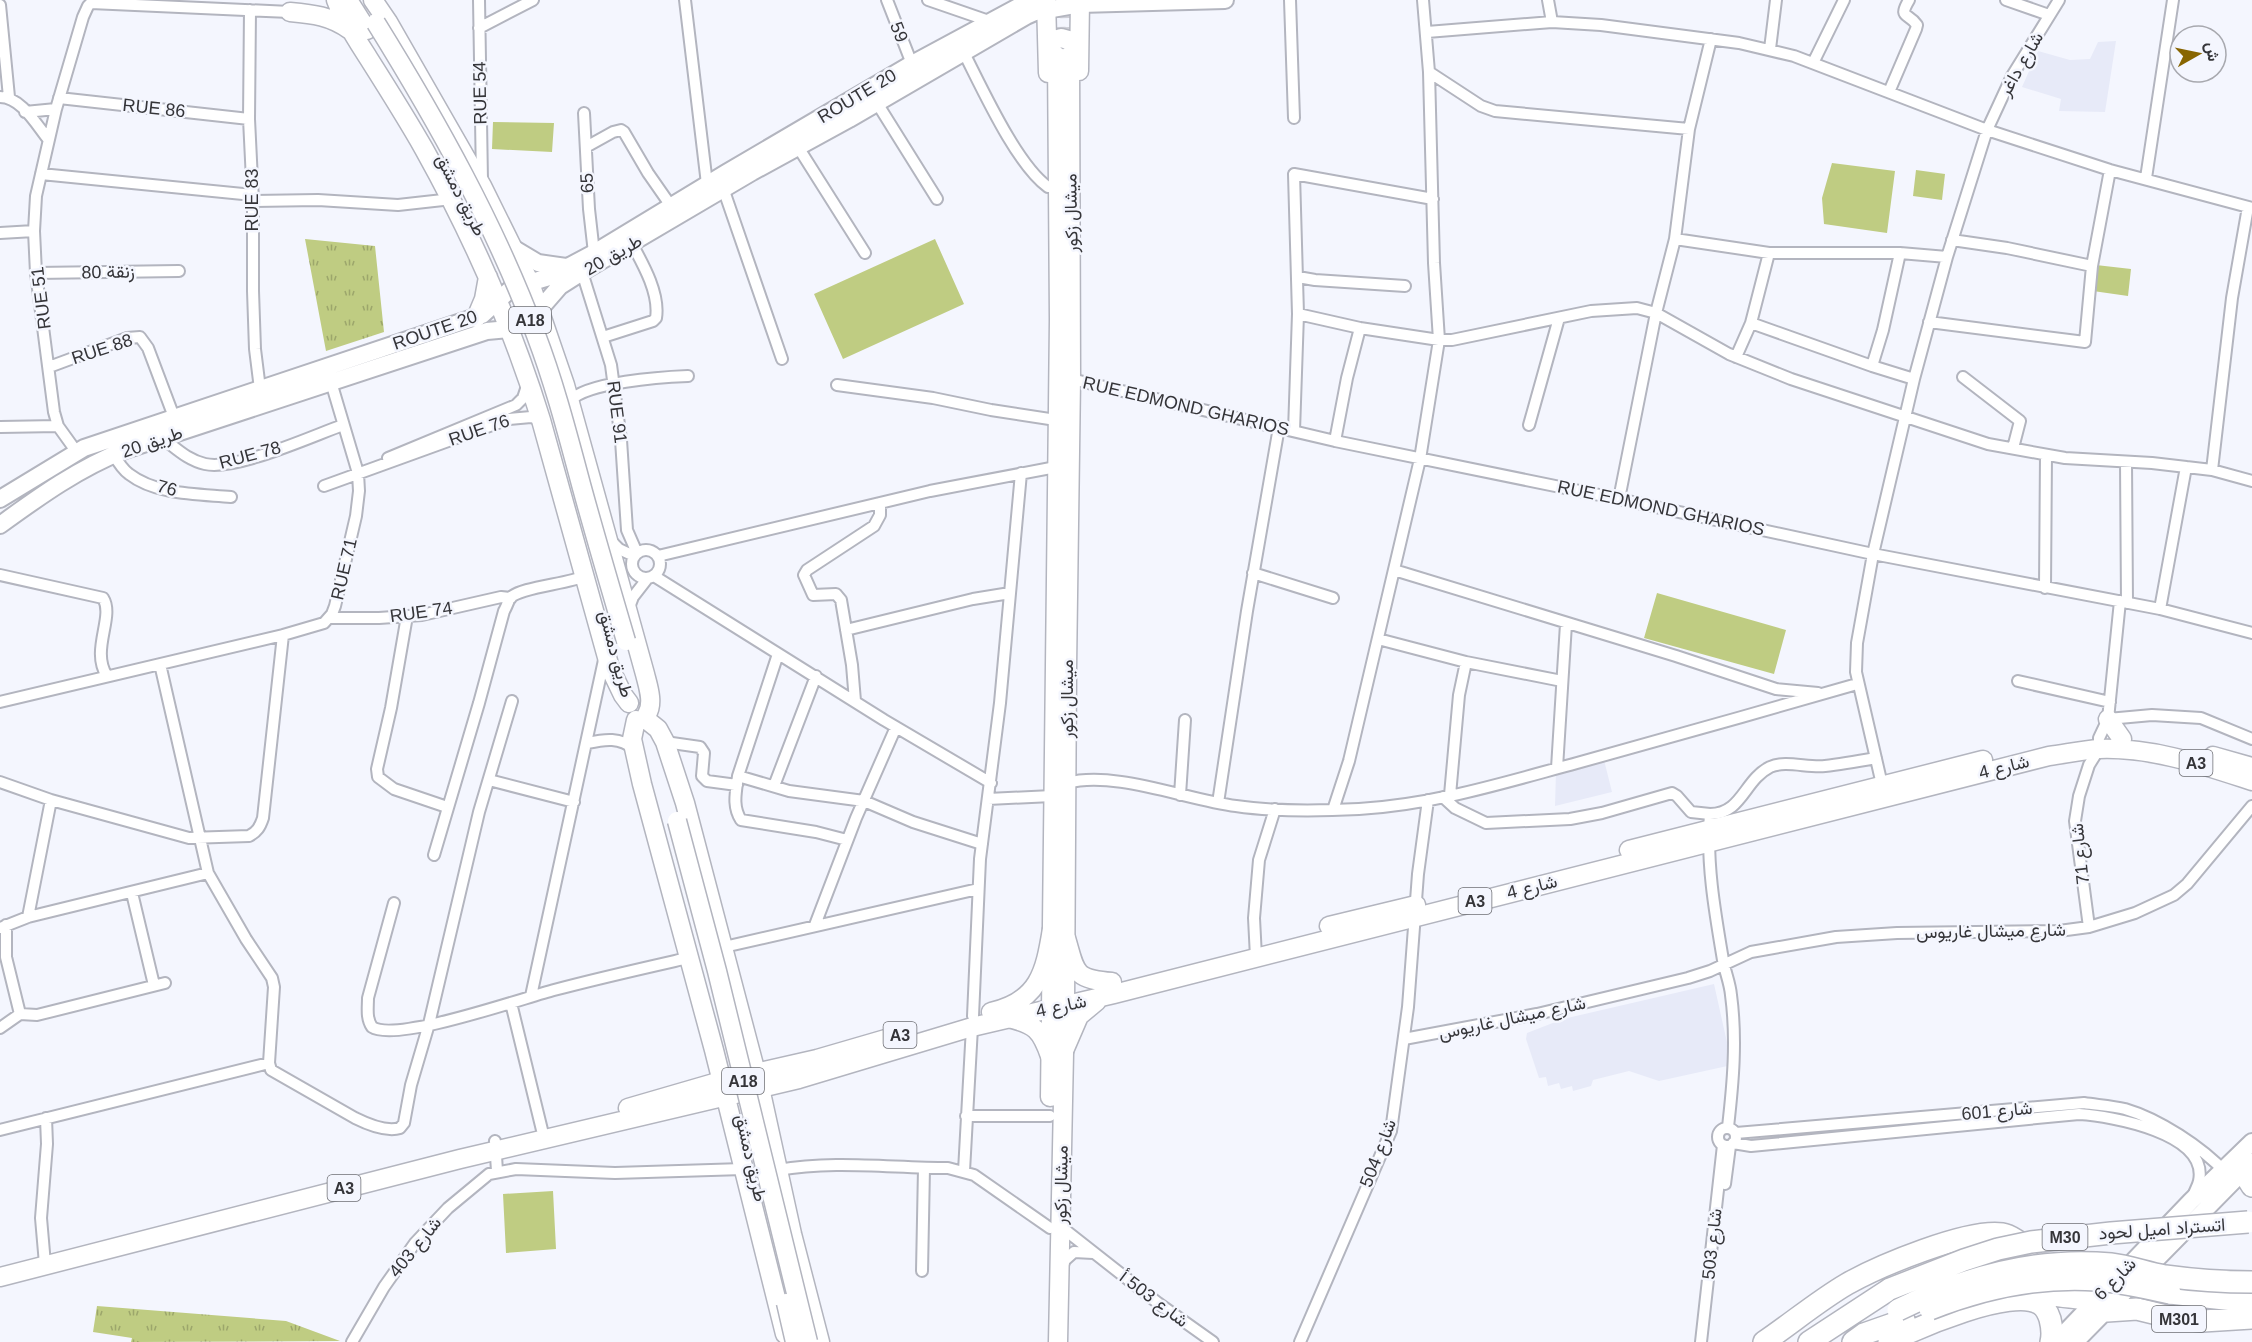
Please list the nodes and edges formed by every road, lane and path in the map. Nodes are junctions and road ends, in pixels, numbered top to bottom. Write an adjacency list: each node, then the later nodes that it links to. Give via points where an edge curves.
1 (306, 0): 26 (main road)
2 (336, 0): 31 (main road)
3 (348, 0): 31 (main road, طريق دمشق / A18)
4 (362, 0): 31 (main road, طريق دمشق / A18)
5 (373, 0): 56 (main road)
6 (478, 0): 30 (street, RUE 54)
7 (533, 0): 30 (street)
8 (685, 0): 57 (street)
9 (887, 0): 38 (street, 59)
10 (928, 0): 28 (street)
11 (1225, 0): 22 (main road, طريق 20)
12 (1290, 0): 47 (street)
13 (1423, 0): 32 (street)
14 (1548, 0): 29 (street)
15 (1776, 0): 34 (street)
16 (1844, 0): 37 (street)
17 (1909, 0): 40 (street, via 1904,13 1917,25)
18 (2006, 0): 27 (street)
19 (2060, 0): 27 (street, شارع داغر)
20 (2173, 0): 55 (street)
21 (92, 2): 25 (street); 42 (street, RUE 51, via 83,16)
22 (1088, 2): 24 (main road, طريق 20); 36 (main road, via 1080,29)
23 (0, 5): 41 (street)
24 (1033, 6): 28 (main road, ROUTE 20); 35 (main road, طريق 20); 36 (main road); 36 (main road, via 1035,24)
25 (250, 10): 26 (street); 46 (street, RUE 83)
26 (290, 12): 31 (main road, via 319,15)
27 (2049, 15): 49 (street, شارع داغر)
28 (990, 21): 38 (main road, ROUTE 20)
29 (1552, 22): 32 (street); 33 (street)
30 (479, 27): 56 (street, RUE 54)
31 (365, 28): 60 (main road, via 406,117); 168 (main road, طريق دمشق / A18, bridge, via 421,95 463,171 513,278 556,393)
32 (1427, 32): 39 (street)
33 (1711, 39): 34 (street); 48 (street)
34 (1770, 49): 37 (street)
35 (963, 51): 43 (main road, طريق 20); 58 (street, via 1018,152 1031,172)
36 (1060, 55): 58 (main road); 105 (main road, ميشال زكور)
37 (1813, 63): 40 (street)
38 (912, 64): 57 (main road, ROUTE 20)
39 (1429, 72): 48 (street, via 1495,111); 62 (street)
40 (1889, 92): 49 (street)
41 (4, 97): 44 (street)
42 (57, 103): 44 (street, RUE 86); 46 (street, RUE 86); 50 (street, RUE 51)
43 (877, 103): 52 (main road, طريق 20); 61 (street)
44 (26, 112): 50 (street)
45 (584, 113): 51 (street, 65)
46 (249, 118): 59 (street, RUE 83)
47 (1294, 118)
48 (1689, 129): 67 (street)
49 (1987, 130): 53 (street); 68 (street, شارع داغر)
50 (48, 139): 54 (street, RUE 51)
51 (586, 147): 63 (street, via 613,132 624,132); 71 (street, 65)
52 (798, 147): 57 (main road, طريق 20); 72 (street)
53 (2110, 170): 55 (street); 76 (street)
54 (41, 174): 59 (street); 65 (street, RUE 51)
55 (2146, 178): 64 (street)
56 (482, 186): 70 (main road)
57 (715, 186): 63 (main road, ROUTE 20); 69 (main road, طريق 20); 98 (street)
58 (1048, 187): 105 (main road, via 1051,340)
59 (253, 198): 60 (street, via 398,205); 109 (street, RUE 83, via 255,349)
60 (452, 199): 80 (main road)
61 (937, 199)
62 (1433, 199): 81 (street, via 1294,174); 96 (street)
63 (671, 206): 71 (main road, ROUTE 20)
64 (2250, 207): 135 (street, via 2232,298)
65 (34, 231): 66 (street); 79 (street, RUE 51)
66 (0, 233)
67 (1675, 239): 73 (street); 87 (street)
68 (1952, 240): 75 (street, شارع داغر); 76 (street)
69 (632, 244): 77 (main road, طريق 20); 95 (street, via 651,288 656,318)
70 (513, 248): 77 (main road, via 538,263); 82 (main road)
71 (594, 253): 77 (main road, ROUTE 20)
72 (865, 253)
73 (1769, 253): 74 (street); 92 (street)
74 (1900, 254): 75 (street); 99 (street)
75 (1947, 257): 91 (street, شارع داغر)
76 (2092, 266): 91 (street, via 2085,342)
77 (574, 270): 83 (main road, طريق 20); 95 (street, RUE 91)
78 (179, 271): 79 (street, زنقة 80)
79 (36, 273): 100 (street, RUE 51)
80 (488, 277): 85 (main road); 89 (main road)
81 (1298, 277): 84 (street); 88 (street)
82 (530, 283): 83 (main road, ROUTE 20); 85 (main road, ROUTE 20, via 512,288); 86 (main road)
83 (552, 284): 86 (main road, طريق 20)
84 (1405, 286)
85 (497, 300): 89 (main road, ROUTE 20); 94 (main road)
86 (540, 309): 94 (main road, طريق 20); 110 (main road)
87 (1656, 313): 90 (street, via 1637,308 1612,309); 97 (street); 142 (street)
88 (1298, 314): 93 (street); 121 (street)
89 (476, 318): 109 (main road, ROUTE 20)
90 (1558, 318): 96 (street); 117 (street)
91 (1929, 322): 103 (street, شارع داغر)
92 (1751, 323): 97 (street); 99 (street)
93 (1360, 328): 96 (street); 124 (street)
94 (508, 329): 104 (main road); 106 (main road, طريق 20, via 487,331)
95 (603, 338): 107 (street, RUE 91)
96 (1439, 340): 130 (street)
97 (1736, 357): 112 (street)
98 (782, 359)
99 (1872, 366): 103 (street)
100 (49, 367): 111 (street, RUE 88, via 127,338 140,337 148,348); 118 (street, RUE 51)
101 (688, 376): 107 (street)
102 (1963, 378): 125 (street, via 2020,421)
103 (1914, 379): 112 (street, شارع داغر)
104 (529, 380): 113 (street, RUE 76, via 523,398); 114 (main road)
105 (1067, 380): 115 (main road, ميشال زكور); 120 (street, RUE EDMOND GHARIOS); 201 (main road, ميشال زكور)
106 (330, 382): 116 (street, RUE 71); 123 (main road, طريق 20)
107 (614, 385): 110 (street); 147 (street, RUE 91, via 627,530)
108 (837, 385): 115 (street)
109 (260, 389): 111 (main road, ROUTE 20)
110 (568, 393): 145 (main road)
111 (174, 417): 126 (main road, ROUTE 20)
112 (1905, 417): 125 (street, via 1988,444); 146 (street, شارع داغر)
113 (498, 418): 114 (street, RUE 76); 122 (street, RUE 76); 127 (street, RUE 76)
114 (542, 420): 152 (main road)
115 (1056, 420): 133 (main road, ميشال زكور)
116 (343, 425): 123 (street, RUE 78, via 219,466 186,457); 136 (street, RUE 71)
117 (1529, 425)
118 (58, 426): 119 (street); 126 (street, RUE 51)
119 (0, 427)
120 (1279, 428): 121 (street, RUE EDMOND GHARIOS); 150 (street)
121 (1294, 431): 124 (street, RUE EDMOND GHARIOS)
122 (448, 433): 127 (street, RUE 76); 132 (street, RUE 76, via 394,454)
123 (162, 438): 128 (main road, طريق 20)
124 (1335, 441): 130 (street, RUE EDMOND GHARIOS)
125 (2013, 448): 129 (street)
126 (76, 451): 141 (main road, ROUTE 20)
127 (418, 452): 132 (street, RUE 76)
128 (114, 455): 140 (street, 76, via 138,479 169,490); 144 (main road, طريق 20, via 54,487)
129 (2046, 455): 131 (street); 154 (street)
130 (1420, 459): 142 (street, RUE EDMOND GHARIOS); 149 (street)
131 (2126, 462): 134 (street); 158 (street, شارع 71)
132 (381, 464): 136 (street, RUE 76)
133 (1056, 467): 137 (street); 204 (main road, ميشال زكور)
134 (2186, 467): 135 (street); 159 (street)
135 (2212, 470): 138 (street)
136 (358, 473): 139 (street, RUE 76); 162 (street, RUE 71, via 360,501)
137 (1021, 473): 143 (street); 155 (street)
138 (2252, 481)
139 (324, 486)
140 (231, 497)
141 (0, 499)
142 (1619, 499): 146 (street, RUE EDMOND GHARIOS)
143 (880, 503): 148 (street); 164 (street, via 880,515 874,526 805,572 813,595 831,593 839,597)
144 (0, 525)
145 (608, 537): 147 (street, via 620,549); 160 (main road)
146 (1873, 554): 154 (street, RUE EDMOND GHARIOS); 176 (street, شارع داغر, via 1857,643)
147 (636, 555): 148 (street, via 648,550); 153 (street, via 634,572)
148 (658, 556): 153 (street, via 660,569)
149 (1394, 570): 163 (street); 167 (street)
150 (1254, 573): 157 (street); 212 (street)
151 (0, 575): 172 (street, via 103,598 106,608 100,655)
152 (585, 576): 156 (street, RUE 74); 168 (main road)
153 (651, 578): 160 (street, via 633,597); 169 (street)
154 (2045, 588): 158 (street, RUE EDMOND GHARIOS)
155 (1010, 592): 164 (street); 200 (street)
156 (511, 598): 161 (street, RUE 74); 214 (street)
157 (1333, 598)
158 (2124, 602): 159 (street, RUE EDMOND GHARIOS); 183 (street, شارع 71)
159 (2160, 609): 165 (street, RUE EDMOND GHARIOS)
160 (628, 610): 184 (main road, via 648,686 650,706)
161 (407, 616): 162 (street, RUE 74); 214 (street, via 378,777 394,789)
162 (330, 618): 166 (street, RUE 71)
163 (1566, 624): 174 (street); 177 (street)
164 (846, 630): 180 (street)
165 (2252, 633)
166 (283, 635): 171 (street, RUE 71); 219 (street, via 261,826 249,837)
167 (1378, 639): 170 (street); 216 (street)
168 (616, 646): 184 (main road, طريق دمشق / A18); 184 (main road, طريق دمشق / A18, via 629,703); 190 (street)
169 (778, 654): 173 (street); 197 (street)
170 (1466, 662): 174 (street); 206 (street)
171 (160, 664): 172 (street, RUE 71); 219 (street)
172 (107, 676): 181 (street, RUE 71)
173 (816, 676): 180 (street); 202 (street)
174 (1562, 681): 195 (street)
175 (2018, 681): 183 (street)
176 (1857, 684): 178 (street); 193 (street, شارع داغر)
177 (1776, 689): 178 (street); 182 (street, via 1781,696)
178 (1824, 694): 182 (street)
179 (512, 701): 196 (street)
180 (855, 701): 186 (street)
181 (0, 702)
182 (1780, 707): 195 (street)
183 (2109, 711): 187 (main road); 188 (street, via 2201,718); 191 (street, شارع 71)
184 (644, 719): 189 (main road, via 658,729); 192 (main road, via 632,732); 217 (main road, طريق دمشق / A18)
185 (1185, 720): 205 (street)
186 (896, 728): 200 (street); 210 (street)
187 (2122, 739): 191 (main road, شارع 4 / A3); 194 (main road, شارع 4 / A3, via 2173,744)
188 (2252, 739)
189 (665, 742): 197 (street, via 700,747 704,753 702,776 707,781); 233 (main road)
190 (588, 743): 192 (street, via 613,740); 211 (street)
191 (2099, 744): 198 (main road, شارع 4 / A3, via 2185,759); 203 (main road, شارع 4 / A3); 231 (street, شارع 71, via 2085,775 2075,821)
192 (634, 749): 235 (main road)
193 (1876, 758): 203 (street, شارع داغر); 218 (street, via 1823,767 1775,765 1754,780)
194 (2252, 767)
195 (1557, 768): 206 (street)
196 (489, 780): 211 (street); 244 (street)
197 (738, 781): 202 (street); 220 (street, via 735,803 741,820)
198 (2252, 781)
199 (0, 782): 208 (street)
200 (991, 783): 207 (street)
201 (1067, 783): 205 (street, via 1096,779); 232 (main road, ميشال زكور)
202 (774, 786): 210 (street)
203 (1884, 792): 218 (main road, شارع 4 / A3)
204 (1052, 795): 207 (street); 232 (main road, ميشال زكور)
205 (1180, 795): 212 (street)
206 (1446, 796): 209 (street); 218 (street, via 1455,808 1486,823 1581,817 1672,793)
207 (988, 799): 221 (street)
208 (51, 800): 219 (street); 228 (street)
209 (1428, 800): 216 (street); 227 (street, شارع 504)
210 (864, 801): 220 (street); 221 (street)
211 (574, 802): 238 (street)
212 (1218, 803): 215 (street)
213 (2252, 806): 231 (street, شارع ميشال غاريوس, via 2200,871 2174,896 2135,914)
214 (447, 807): 222 (street)
215 (1275, 809): 216 (street); 234 (street, via 1258,860)
216 (1334, 810)
217 (670, 821): 296 (main road, طريق دمشق / A18, bridge); 297 (main road, طريق دمشق / A18, bridge, via 717,971)
218 (1709, 828): 227 (main road, شارع 4 / A3); 236 (street, via 1714,902)
219 (200, 839): 223 (street)
220 (847, 840): 229 (street)
221 (982, 844): 224 (street)
222 (434, 855)
223 (208, 873): 225 (street); 250 (street, via 272,978)
224 (978, 889): 229 (street); 243 (street)
225 (132, 893): 228 (street); 242 (street, via 160,984 37,1015)
226 (394, 903): 244 (street, via 368,998 368,1018 372,1027 383,1031)
227 (1415, 911): 234 (main road, شارع 4 / A3); 247 (street, شارع 504)
228 (28, 917): 230 (street)
229 (814, 925): 233 (street)
230 (3, 926): 242 (street)
231 (2089, 927): 236 (street, شارع ميشال غاريوس, via 2052,932 1860,934 1758,950)
232 (1059, 934): 237 (main road, via 1081,976); 239 (main road, ميشال زكور); 241 (main road, via 1039,980)
233 (724, 947): 246 (main road)
234 (1255, 951): 237 (main road, شارع 4 / A3, via 1152,974)
235 (688, 958): 238 (street); 248 (main road)
236 (1724, 963): 247 (street, شارع ميشال غاريوس, via 1688,978 1552,1011); 262 (street, شارع 503, via 1735,1040)
237 (1113, 988): 239 (main road, شارع 4 / A3); 249 (main road, via 1079,1016)
238 (531, 996): 240 (street)
239 (1058, 1001): 241 (main road, شارع 4 / A3); 249 (main road, ميشال زكور)
240 (511, 1003): 244 (street); 261 (street)
241 (1006, 1013): 243 (main road, A3); 249 (main road, via 1035,1028)
242 (20, 1014): 245 (street)
243 (972, 1021): 251 (main road, A3); 255 (street)
244 (429, 1024): 250 (street, via 404,1123 398,1129 355,1118 271,1070)
245 (0, 1028)
246 (746, 1031): 248 (main road, via 739,1044 728,1050); 251 (main road, via 753,1050 763,1061); 252 (main road)
247 (1404, 1039): 302 (street, شارع 504, via 1389,1138)
248 (712, 1042): 253 (main road); 254 (main road, via 713,1065)
249 (1057, 1055): 256 (main road, ميشال زكور); 276 (main road, ميشال زكور)
250 (268, 1063): 257 (street)
251 (804, 1072): 252 (main road, A3); 259 (main road, via 776,1092)
252 (758, 1080): 253 (main road, A3); 259 (main road)
253 (723, 1089): 254 (main road, A3); 258 (main road)
254 (688, 1098): 258 (main road, via 713,1106); 261 (main road, A3); 265 (main road, A3)
255 (966, 1116): 256 (street); 272 (street)
256 (1050, 1116): 276 (main road, ميشال زكور)
257 (46, 1118): 260 (street); 280 (street, via 40,1218)
258 (731, 1119): 266 (main road)
259 (767, 1120): 264 (main road)
260 (1, 1126)
261 (542, 1130): 265 (main road, A3)
262 (1730, 1139): 273 (street, شارع 601, via 2084,1103 2125,1109 2158,1123); 274 (street, شارع 601, via 1751,1146 2079,1114 2105,1116 2159,1132 2192,1156 2199,1169 2199,1182); 303 (street, شارع 503); 304 (street, شارع 503)
263 (2252, 1142): 273 (main road, شارع 6)
264 (772, 1143): 266 (main road, via 765,1132 754,1128 744,1135); 270 (main road)
265 (496, 1145): 271 (street); 280 (main road, A3)
266 (738, 1149): 269 (main road)
267 (2251, 1163): 273 (highway, via 2247,1178)
268 (924, 1168): 270 (street, via 816,1164); 272 (street); 282 (street)
269 (743, 1169): 271 (street, via 623,1173); 295 (main road)
270 (778, 1170): 298 (main road)
271 (497, 1171): 294 (street, شارع 403, via 448,1208 415,1243)
272 (964, 1171): 276 (street, شارع 503 أ)
273 (2240, 1182): 274 (main road, شارع 6); 286 (main road, شارع 6)
274 (2191, 1201): 278 (main road, شارع 6)
275 (2251, 1222): 306 (highway, اتستراد اميل لحود / M30, bridge, via 2065,1237 1998,1249 1890,1289)
276 (1055, 1227): 277 (street, شارع 503 أ); 283 (main road, ميشال زكور); 299 (main road, ميشال زكور)
277 (1095, 1254): 283 (street, via 1074,1252); 301 (street, شارع 503 أ)
278 (2137, 1256): 286 (highway, via 2128,1272); 290 (main road, شارع 6)
279 (1902, 1258): 287 (highway, via 1986,1234 2002,1234 2019,1242); 291 (highway, via 1941,1277 1952,1294); 305 (highway, via 1846,1285)
280 (45, 1260): 281 (main road, A3); 284 (main road, A3)
281 (0, 1266)
282 (922, 1271)
283 (1059, 1273): 300 (main road, ميشال زكور)
284 (0, 1277)
285 (2252, 1282): 293 (highway, M301, bridge, via 2189,1279 2114,1264 2068,1262 2020,1268 1928,1295)
286 (2127, 1290): 289 (highway, M301); 290 (main road, شارع 6)
287 (2042, 1297): 290 (highway, via 2086,1299); 291 (highway); 308 (highway, via 2052,1329)
288 (2252, 1302): 293 (highway, bridge, via 2100,1281 2041,1281 1943,1304)
289 (2137, 1309): 290 (highway, M301); 292 (highway, M301, via 2203,1321)
290 (2098, 1313): 309 (main road, شارع 6); 310 (main road, شارع 6)
291 (1953, 1314): 307 (highway)
292 (2252, 1318)
293 (1858, 1338)
294 (352, 1342)
295 (787, 1342)
296 (795, 1342)
297 (808, 1342)
298 (820, 1342)
299 (1049, 1342)
300 (1058, 1342)
301 (1213, 1342)
302 (1300, 1342)
303 (1701, 1342)
304 (1710, 1342)
305 (1764, 1342)
306 (1809, 1342)
307 (1889, 1342)
308 (2051, 1342)
309 (2056, 1342)
310 (2075, 1342)

